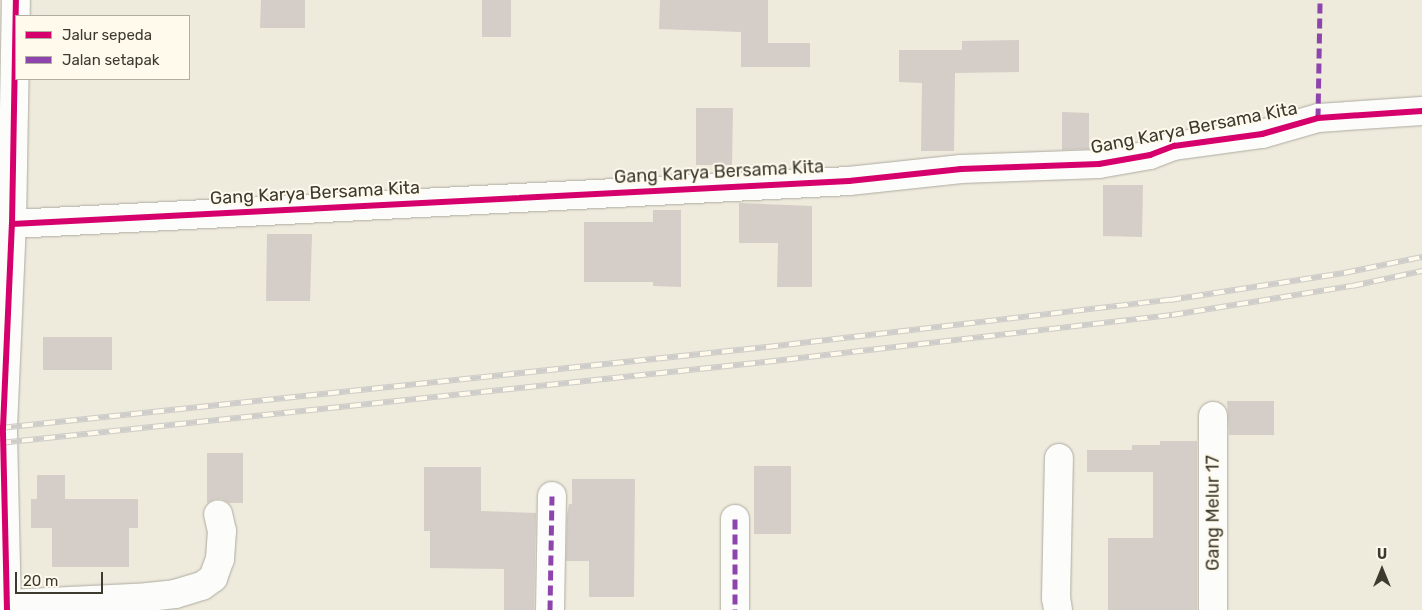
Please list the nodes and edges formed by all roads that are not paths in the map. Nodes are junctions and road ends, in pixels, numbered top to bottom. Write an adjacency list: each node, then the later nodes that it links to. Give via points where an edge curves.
1 (16, 0): 2 (street)
2 (16, 15)
3 (15, 26): 4 (street)
4 (0, 27)
5 (15, 76): 7 (street)
6 (1422, 111): 7 (street, Gang Karya Bersama Kita, via 1318,118 1262,134 1174,146 1150,155 1099,164 961,169 849,181)
7 (12, 224): 8 (street)
8 (3, 365): 14 (street)
9 (1213, 416): 18 (street, Gang Melur 17)
10 (1059, 458): 17 (street)
11 (552, 496): 15 (street)
12 (218, 514): 14 (street, via 222,531 220,559 213,578 202,586 148,597)
13 (735, 519): 16 (street)
14 (7, 607)
15 (550, 610)
16 (735, 610)
17 (1058, 610)
18 (1213, 610)

